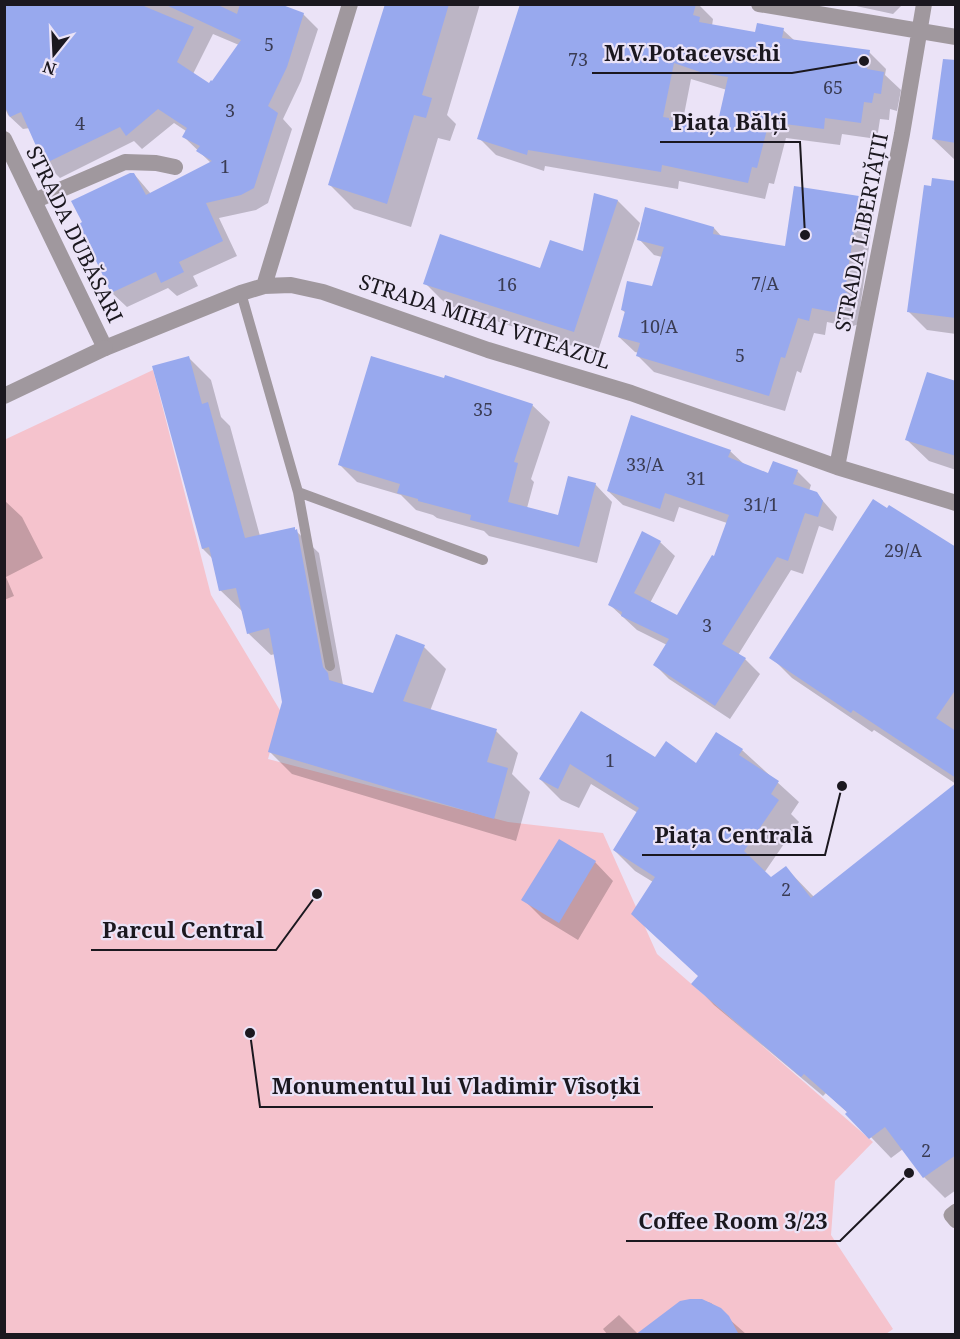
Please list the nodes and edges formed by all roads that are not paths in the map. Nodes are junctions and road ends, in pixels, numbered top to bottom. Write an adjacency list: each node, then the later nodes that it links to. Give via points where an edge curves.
1 (350, 4): 9 (street)
2 (759, 4): 4 (street)
3 (924, 4): 4 (street, STRADA LIBERTĂȚII)
4 (920, 32): 5 (street); 13 (street, STRADA LIBERTĂȚII)
5 (956, 37)
6 (4, 139): 8 (street, STRADA DUBĂSARI)
7 (175, 167): 8 (street, via 126,162)
8 (34, 201): 11 (street, STRADA DUBĂSARI)
9 (264, 286): 10 (street, STRADA MIHAI VITEAZUL); 13 (street, STRADA MIHAI VITEAZUL, via 291,285 323,291 489,350 631,393)
10 (242, 293): 11 (street, STRADA MIHAI VITEAZUL); 14 (lane)
11 (105, 348): 12 (street, STRADA MIHAI VITEAZUL)
12 (4, 396)
13 (837, 467): 15 (street, STRADA MIHAI VITEAZUL)
14 (298, 492): 16 (lane); 17 (lane)
15 (956, 503)
16 (483, 560)
17 (330, 666)
18 (956, 1211): 19 (street, via 951,1215)
19 (956, 1221)

